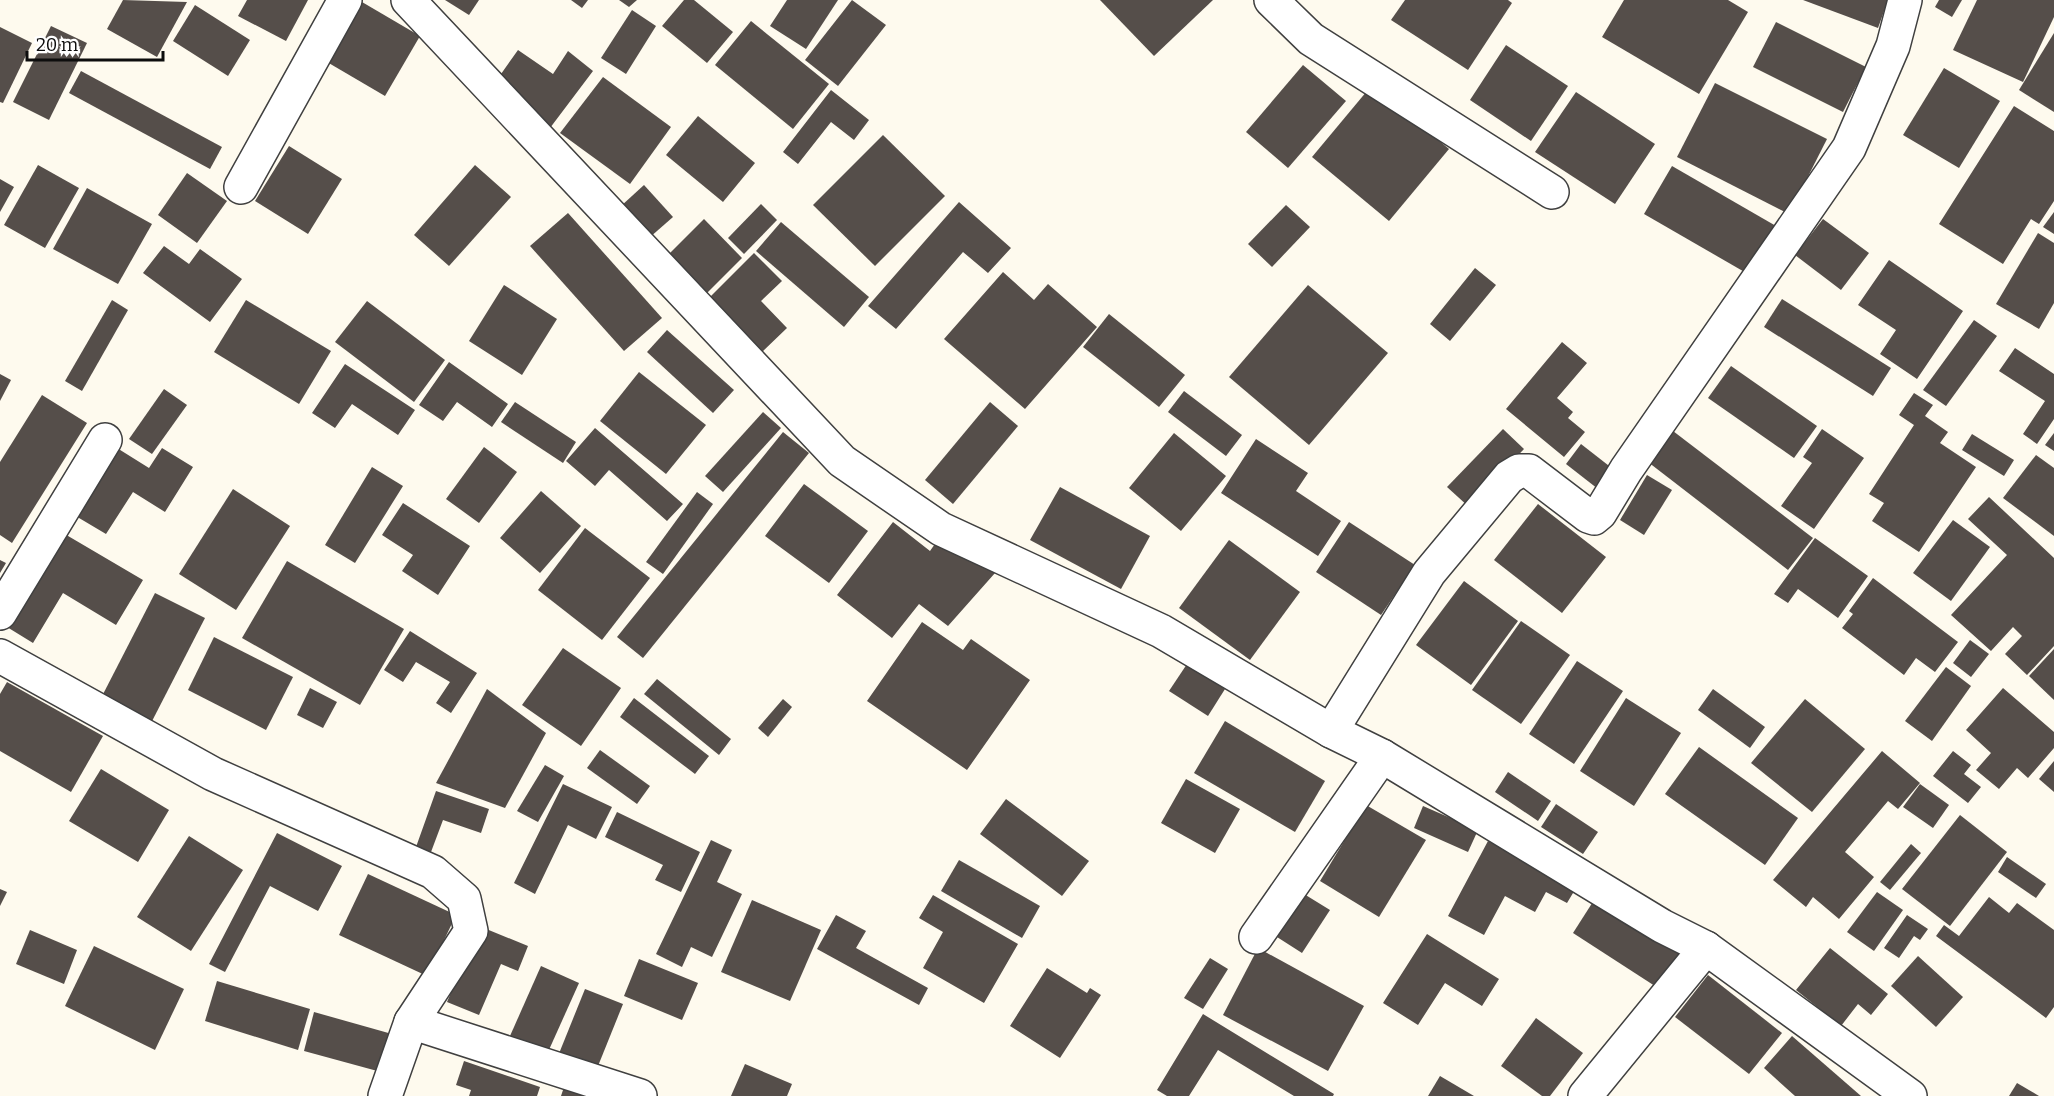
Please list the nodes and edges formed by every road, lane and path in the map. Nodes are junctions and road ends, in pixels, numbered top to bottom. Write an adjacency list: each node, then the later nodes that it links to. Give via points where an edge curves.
1 (345, 0): 5 (street)
2 (408, 0): 10 (street, via 842,461 941,529 1161,631)
3 (1271, 0): 6 (street, via 1311,39)
4 (1905, 0): 10 (street, via 1893,46 1849,148 1600,513 1594,518 1588,516 1529,471 1509,477 1430,573)
5 (241, 187)
6 (1552, 192)
7 (105, 440): 8 (street)
8 (0, 613)
9 (0, 656): 14 (street, via 213,774 433,872 464,899 471,931)
10 (1331, 731): 11 (street)
11 (1382, 756): 12 (street); 13 (street, via 1662,926)
12 (1256, 937)
13 (1706, 948): 17 (street); 18 (street)
14 (411, 1022): 15 (street); 16 (street)
15 (385, 1096)
16 (640, 1096)
17 (1585, 1096)
18 (1910, 1096)

